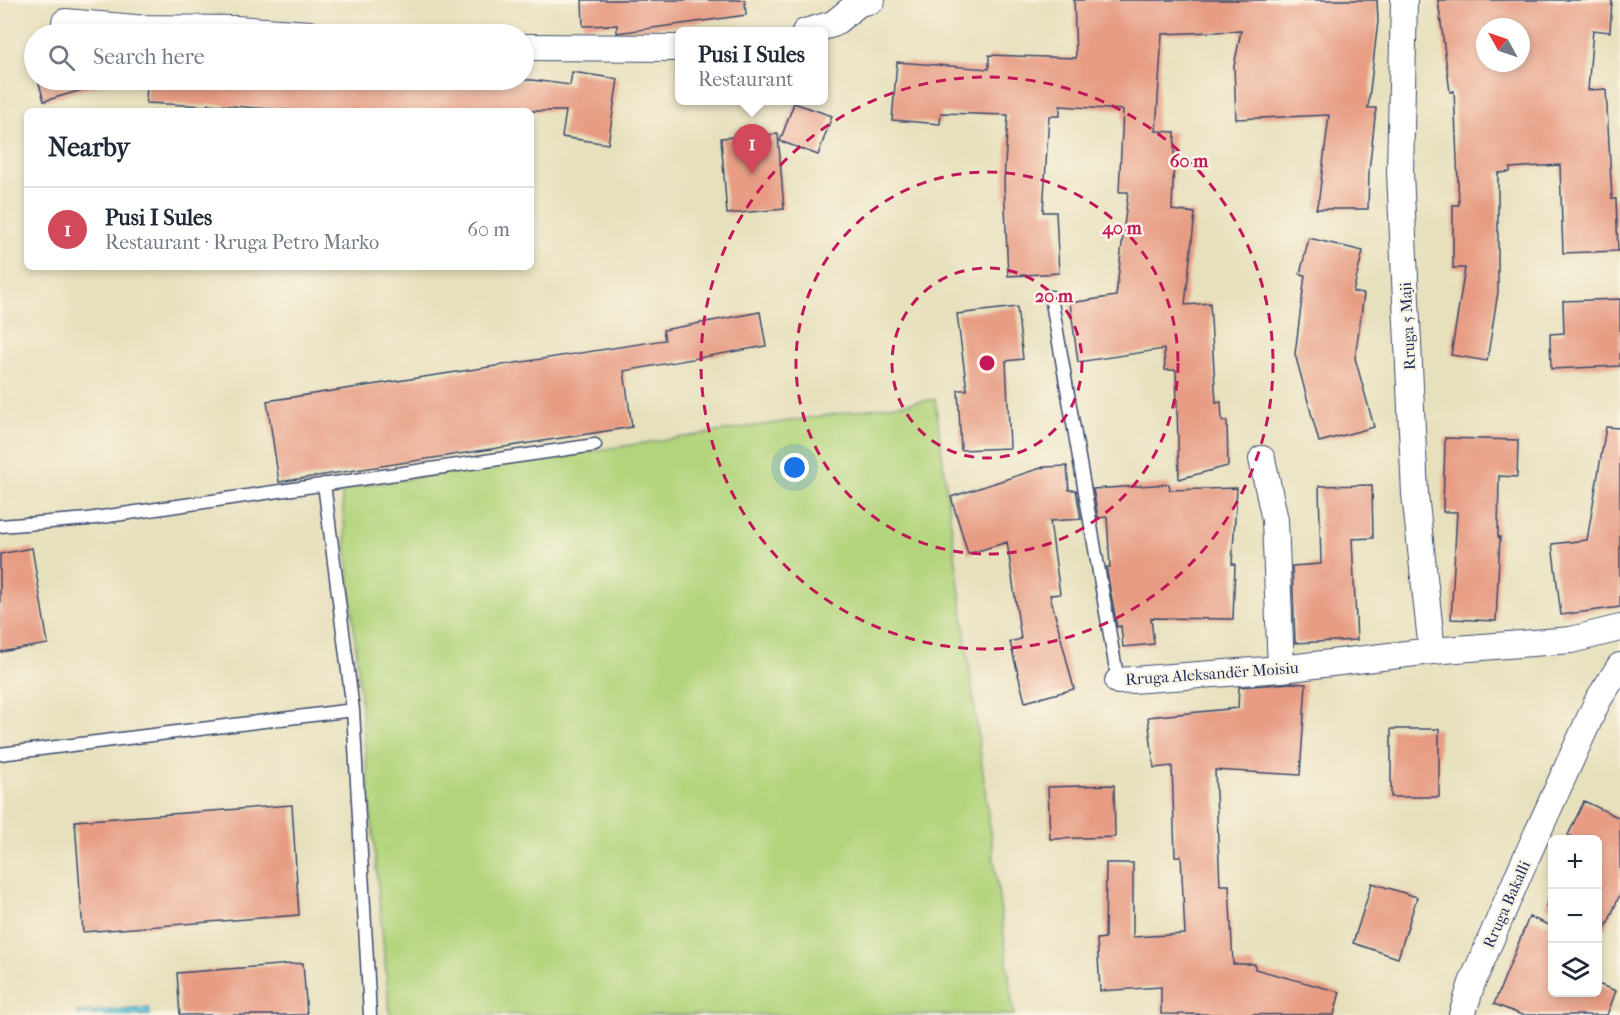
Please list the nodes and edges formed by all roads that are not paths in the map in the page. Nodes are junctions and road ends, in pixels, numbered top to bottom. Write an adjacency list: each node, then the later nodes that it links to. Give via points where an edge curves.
1 (1404, 0): 14 (street, Rruga 5 Maji, via 1401,184 1414,494)
2 (862, 1): 5 (street, via 833,24)
3 (65, 22): 4 (street)
4 (88, 24)
5 (822, 27)
6 (534, 47): 7 (street)
7 (675, 48)
8 (1051, 297): 17 (lane, Rruga Aleksandër Moisiu)
9 (595, 445): 11 (lane)
10 (1262, 459): 16 (street, via 1275,520)
11 (324, 483): 12 (lane, via 87,519); 18 (lane)
12 (0, 526)
13 (1620, 628): 14 (street, Rruga Aleksandër Moisiu, via 1571,640)
14 (1432, 651): 16 (street, Rruga Aleksandër Moisiu)
15 (1620, 666): 21 (street, Rruga Bakalli, via 1598,700 1521,869)
16 (1281, 669): 17 (street, Rruga Aleksandër Moisiu)
17 (1118, 681)
18 (353, 710): 19 (lane); 20 (lane)
19 (0, 754)
20 (370, 1015)
21 (1462, 1015)

